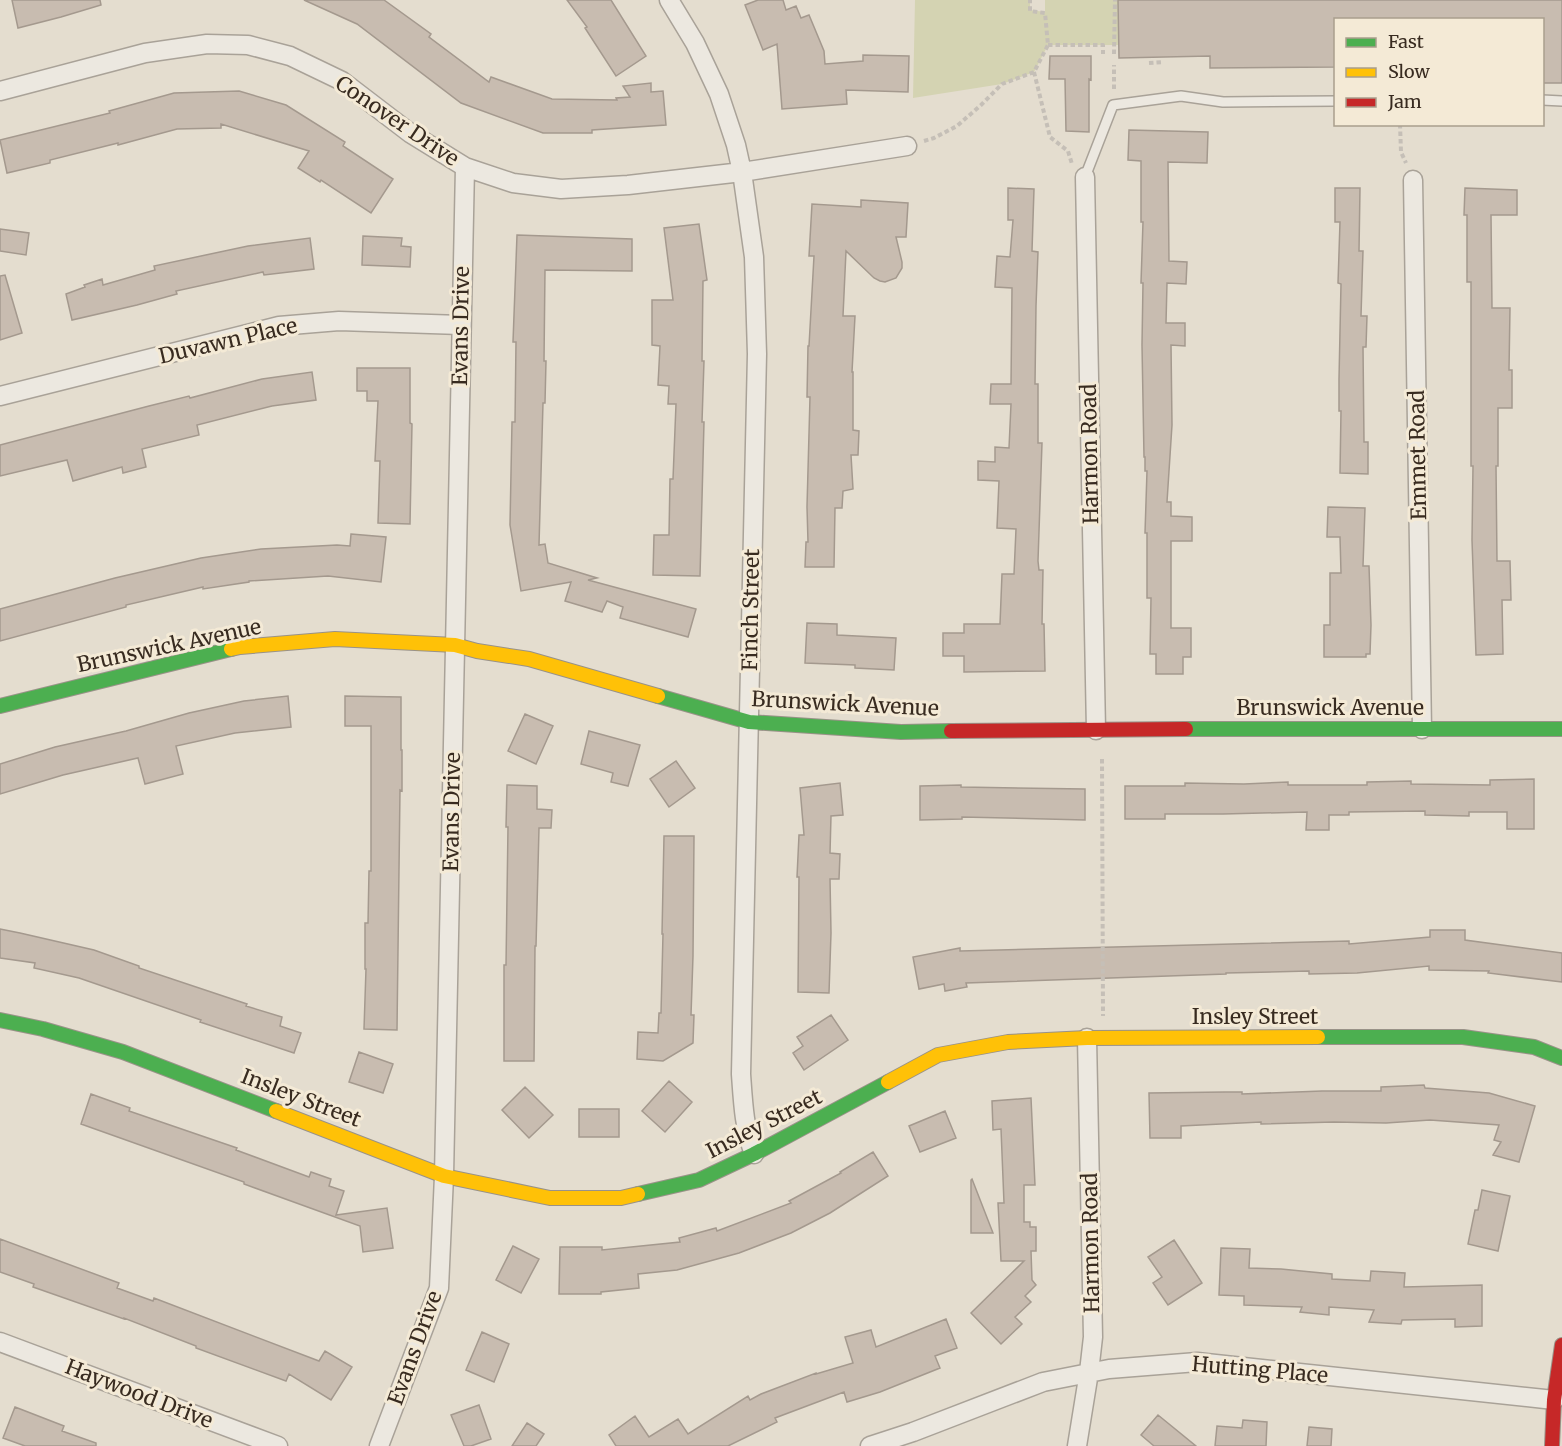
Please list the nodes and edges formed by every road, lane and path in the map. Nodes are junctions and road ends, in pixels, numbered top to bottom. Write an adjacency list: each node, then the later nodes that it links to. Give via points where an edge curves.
1 (669, 0): 20 (street, Finch Street, via 719,94)
2 (1030, 0): 4 (path, via 1030,10 1046,13)
3 (1115, 0): 6 (path)
4 (1048, 45): 5 (path, via 1103,45); 10 (path)
5 (1103, 54)
6 (1114, 54)
7 (1162, 62): 8 (path)
8 (1149, 63)
9 (1114, 65): 15 (path)
10 (1034, 72): 17 (path, via 1002,84 957,126); 21 (path, via 1050,136 1068,151 1074,171)
11 (0, 91): 19 (street, Conover Drive, via 145,53 207,44 248,45 290,56 342,81 410,134)
12 (1544, 100): 14 (lane)
13 (1334, 101): 15 (lane, via 1223,102 1181,96)
14 (1562, 101)
15 (1113, 105): 21 (lane)
16 (1400, 126): 18 (path)
17 (907, 146): 20 (street, Conover Drive)
18 (1401, 152)
19 (465, 167): 20 (street, Conover Drive, via 513,183 561,189); 23 (street, Evans Drive)
20 (742, 172): 27 (street, Finch Street, via 754,257 758,354)
21 (1085, 177): 30 (street, Harmon Road)
22 (1413, 180): 28 (street, Emmet Road)
23 (461, 325): 24 (street, Duvawn Place, via 339,321 279,326); 25 (street, Evans Drive)
24 (0, 396)
25 (455, 645): 26 (street, Brunswick Avenue, via 335,639 240,647); 27 (street, Brunswick Avenue, via 529,659); 37 (street, Evans Drive)
26 (0, 706)
27 (749, 722): 30 (street, Brunswick Avenue, via 901,732); 36 (street, Finch Street, via 741,1074 743,1109)
28 (1422, 729): 29 (street, Brunswick Avenue); 30 (street, Brunswick Avenue)
29 (1562, 729)
30 (1096, 730)
31 (1102, 759): 32 (path)
32 (1102, 1011)
33 (0, 1020): 37 (street, Insley Street, via 123,1052)
34 (1087, 1038): 35 (street, Insley Street, via 1463,1037 1534,1047); 36 (street, Insley Street, via 1008,1042 938,1056); 40 (street, Harmon Road, via 1093,1337)
35 (1562, 1058)
36 (754, 1154): 37 (street, Insley Street, via 699,1180 621,1198 550,1198)
37 (444, 1176): 43 (street, Evans Drive, via 439,1288)
38 (0, 1342): 42 (street, Haywood Drive)
39 (1562, 1345): 41 (street)
40 (1089, 1372): 41 (street, Hutting Place, via 1197,1362); 44 (street, Hutting Place, via 1043,1382); 45 (street, Harmon Road)
41 (1554, 1400): 46 (street)
42 (278, 1446)
43 (379, 1446)
44 (870, 1446)
45 (1077, 1446)
46 (1552, 1446)

